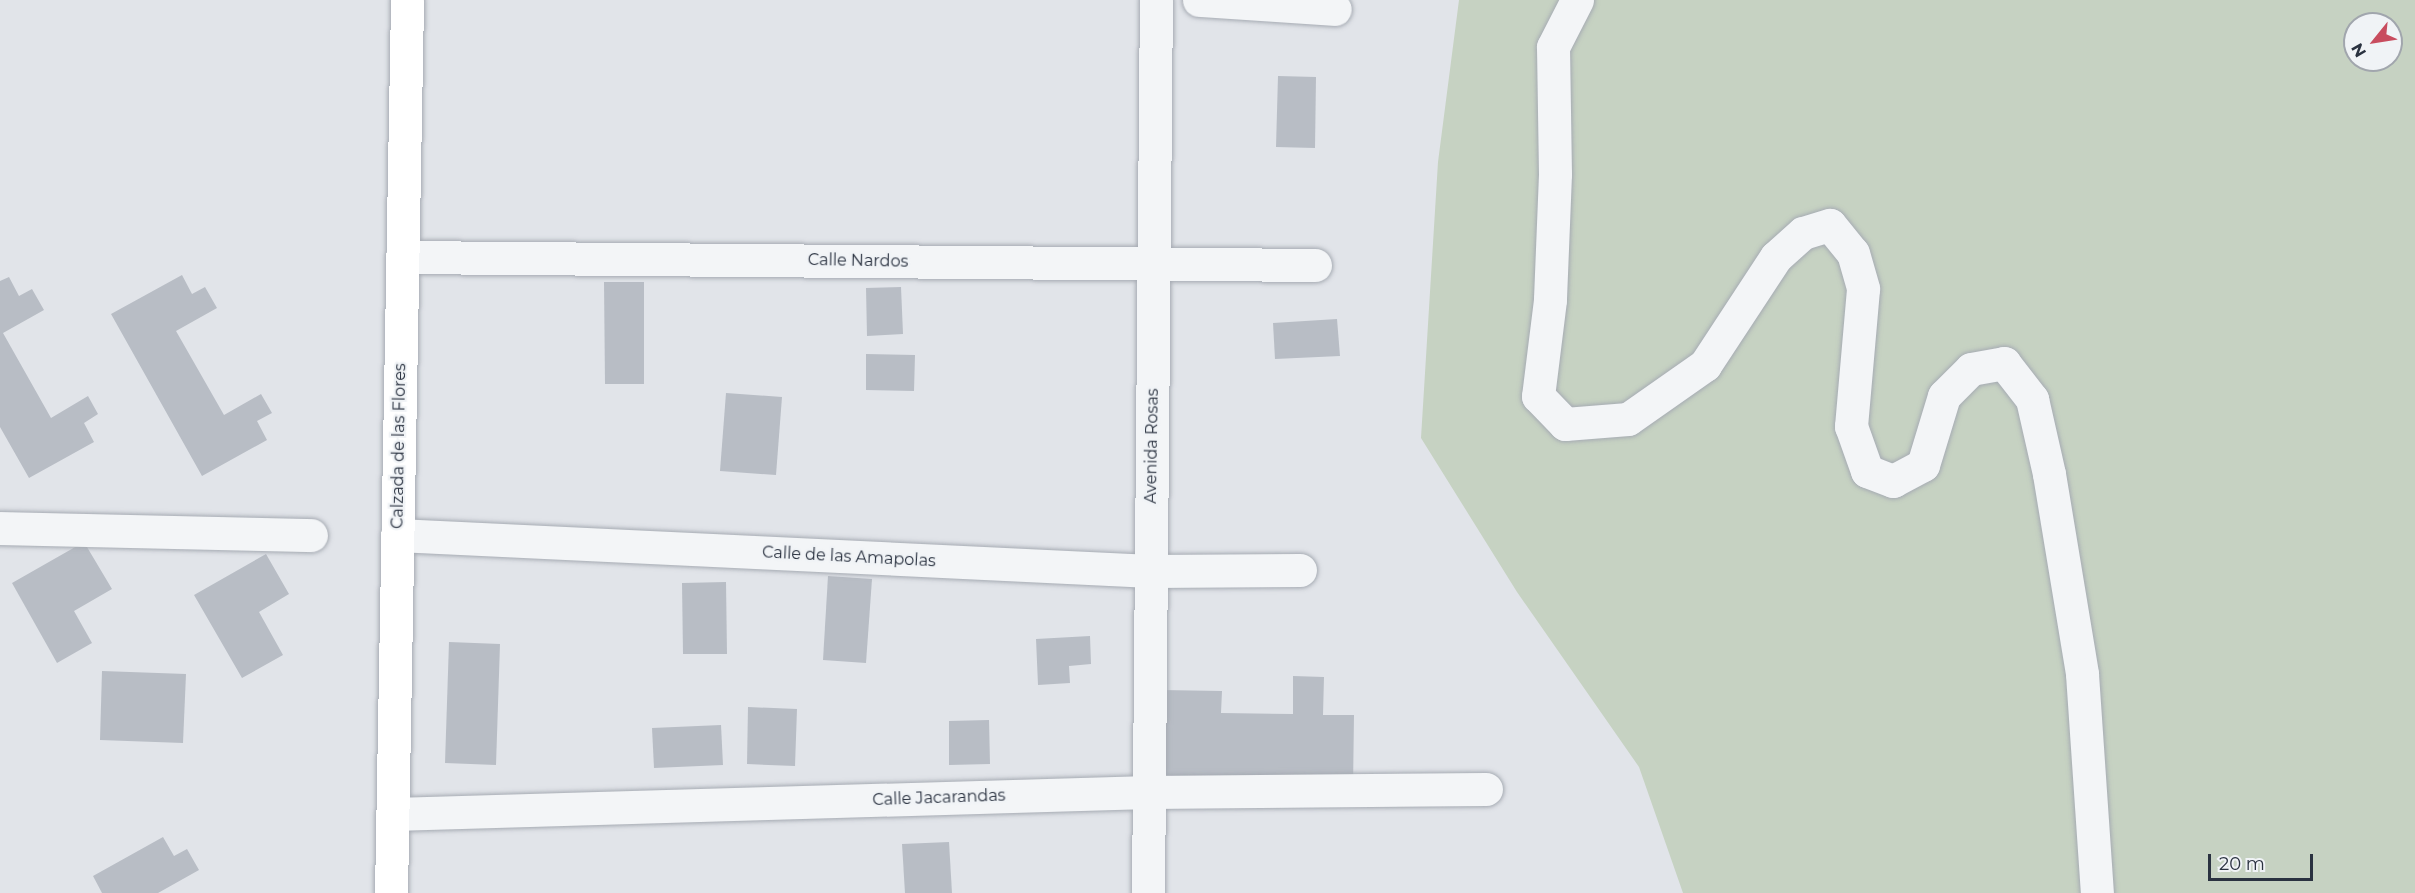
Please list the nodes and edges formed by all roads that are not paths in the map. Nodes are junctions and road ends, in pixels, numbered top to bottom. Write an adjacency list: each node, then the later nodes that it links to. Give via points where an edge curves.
1 (407, 0): 6 (main road, Calzada de las Flores)
2 (1156, 0): 7 (street, Avenida Rosas)
3 (1199, 0): 5 (street)
4 (1577, 0): 19 (street, via 1553,47 1555,174 1550,300 1538,396 1565,424 1628,419 1705,365 1776,257 1803,233 1830,225 1853,253 1863,289 1851,426 1867,471 1893,481 1923,465 1944,396 1971,369 2004,363 2032,399 2049,474 2082,674)
5 (1335, 9)
6 (402, 257): 7 (street, Calle Nardos); 11 (main road, Calzada de las Flores)
7 (1154, 264): 8 (street, Calle Nardos); 13 (street, Avenida Rosas)
8 (1315, 265)
9 (0, 528): 10 (street)
10 (311, 535)
11 (398, 535): 13 (street, Calle de las Amapolas); 16 (main road, Calzada de las Flores)
12 (1300, 570): 13 (street, Calle de las Amapolas)
13 (1151, 572): 15 (street, Avenida Rosas)
14 (1486, 789): 15 (street, Calle Jacarandas)
15 (1149, 792): 16 (street, Calle Jacarandas); 18 (street, Avenida Rosas)
16 (393, 814): 17 (main road, Calzada de las Flores)
17 (392, 893)
18 (1148, 893)
19 (2097, 893)

